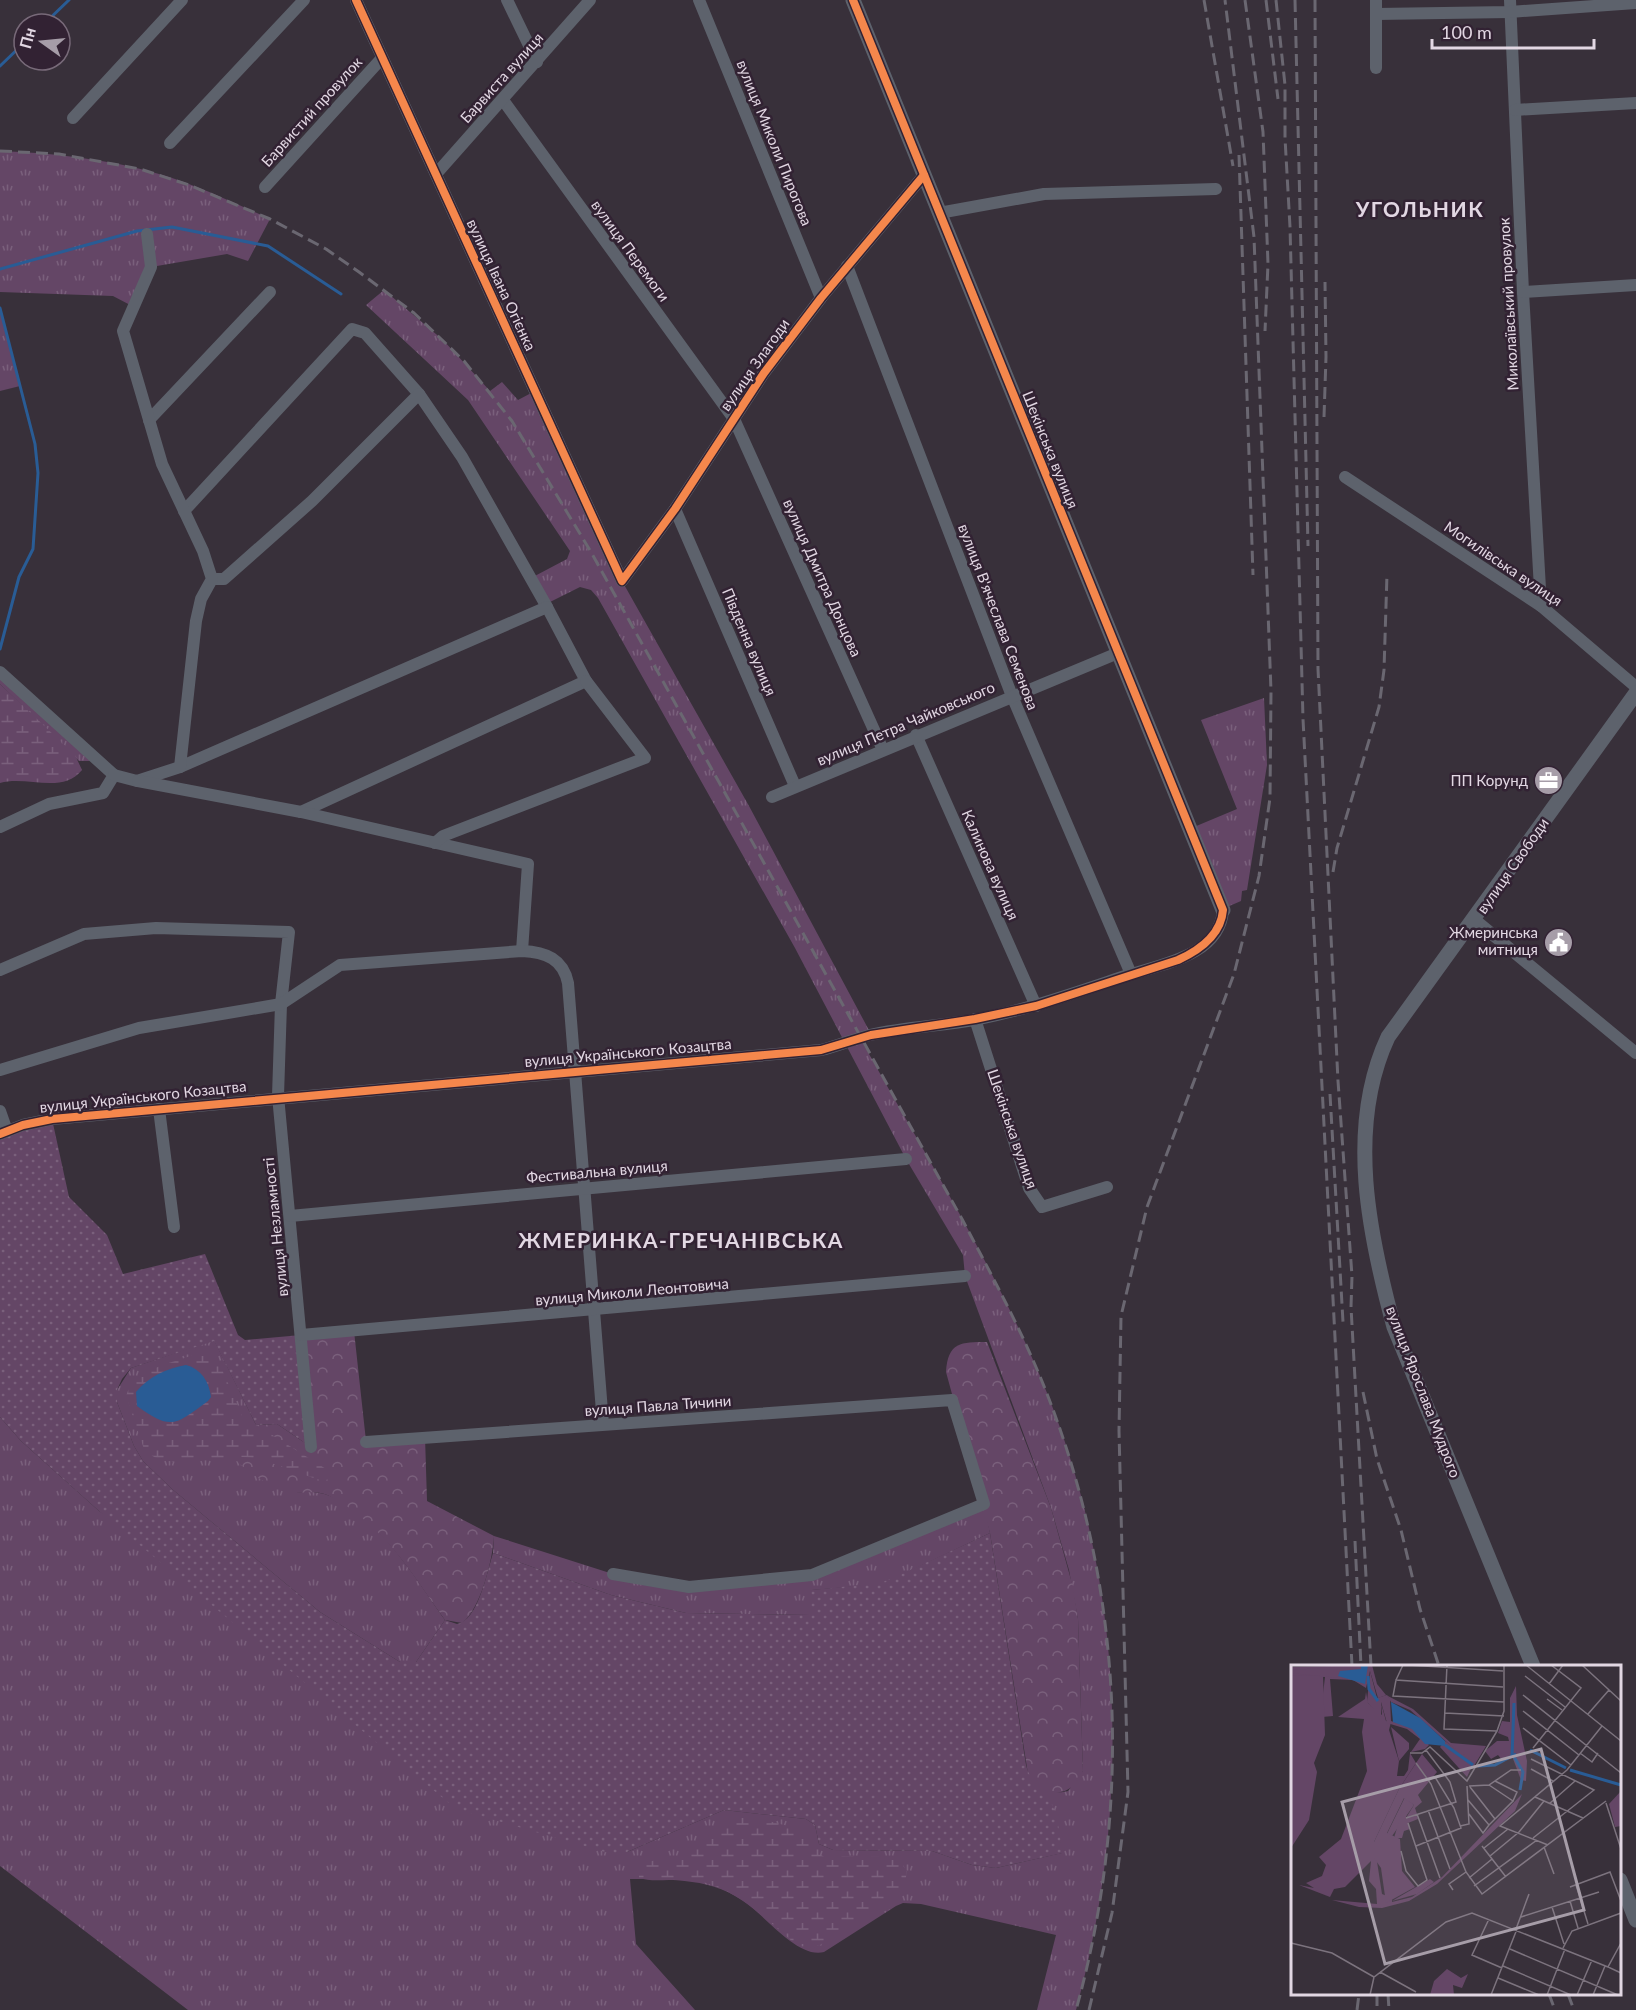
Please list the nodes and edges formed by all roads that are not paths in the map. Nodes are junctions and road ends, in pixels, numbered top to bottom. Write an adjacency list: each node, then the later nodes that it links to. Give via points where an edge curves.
1 (182, 0): 18 (street)
2 (304, 0): 19 (street)
3 (356, 0): 12 (street, вулиця Івана Огієнка)
4 (507, 0): 13 (street)
5 (590, 0): 13 (street, Барвиста вулиця)
6 (699, 0): 30 (street, вулиця Миколи Пирогова)
7 (852, 0): 21 (street, Шекінська вулиця)
8 (1376, 0): 11 (street)
9 (1636, 3): 10 (street)
10 (1510, 6): 11 (street); 17 (street, Миколаївський провулок)
11 (1376, 14): 14 (street)
12 (382, 58): 20 (street, вулиця Івана Огієнка); 22 (street, Барвистий провулок)
13 (537, 62): 15 (street, Барвиста вулиця)
14 (1376, 68)
15 (503, 100): 20 (street, Барвиста вулиця); 32 (street, вулиця Перемоги)
16 (1636, 103): 17 (street)
17 (1515, 110): 29 (street, Миколаївський провулок)
18 (73, 117)
19 (170, 143)
20 (436, 174): 38 (street, вулиця Івана Огієнка)
21 (924, 175): 24 (street, Шекінська вулиця); 26 (street, вулиця Злагоди)
22 (265, 187)
23 (1216, 189): 24 (street, via 1044,194)
24 (939, 213): 41 (street, Шекінська вулиця)
25 (147, 234): 33 (street, via 151,267 123,331)
26 (846, 266): 30 (street, вулиця Злагоди); 46 (street, вулиця В'ячеслава Семенова)
27 (1636, 285): 29 (street)
28 (270, 292): 33 (street)
29 (1523, 292): 39 (street, Миколаївський провулок)
30 (821, 298): 32 (street, вулиця Злагоди)
31 (419, 394): 36 (street, via 365,333 352,329); 37 (street, via 312,501 225,579); 40 (street, via 462,458)
32 (734, 418): 35 (street, вулиця Злагоди); 48 (street, вулиця Дмитра Донцова)
33 (149, 420): 36 (street, via 162,464)
34 (1345, 477): 39 (street, Могилівська вулиця)
35 (675, 509): 38 (street, вулиця Злагоди); 52 (street, Південна вулиця)
36 (184, 511): 37 (street)
37 (212, 579): 49 (street, via 196,621)
38 (622, 580)
39 (1541, 606): 44 (street, Могилівська вулиця)
40 (547, 607): 43 (street); 49 (street)
41 (1118, 653): 46 (street, вулиця Петра Чайковського); 57 (street, Шекінська вулиця)
42 (0, 672): 50 (street)
43 (586, 681): 54 (street); 56 (street, via 645,758 443,836)
44 (1636, 687)
45 (1636, 693): 58 (street, вулиця Свободи)
46 (1012, 696): 47 (street, вулиця Петра Чайковського); 61 (street, вулиця В'ячеслава Семенова)
47 (915, 735): 48 (street, вулиця Петра Чайковського); 63 (street, Калинова вулиця)
48 (882, 750): 52 (street, вулиця Петра Чайковського)
49 (180, 767): 51 (street)
50 (114, 775): 51 (street); 55 (street, via 103,793 49,804)
51 (137, 781): 54 (street)
52 (795, 786): 53 (street, вулиця Петра Чайковського)
53 (772, 798)
54 (301, 812): 56 (street)
55 (0, 827)
56 (435, 843): 59 (street, via 528,864)
57 (1223, 910): 61 (street, вулиця Українського Козацтва, via 1222,923 1215,934 1190,954)
58 (1475, 920): 65 (street, вулиця Свободи); 66 (street)
59 (522, 951): 62 (street, via 340,965); 68 (street, via 548,955 566,970)
60 (0, 970): 62 (street, вулиця Незламності, via 84,934 156,928 289,932)
61 (1131, 974): 63 (street, вулиця Українського Козацтва)
62 (281, 1004): 67 (street, via 139,1028); 69 (street, вулиця Незламності)
63 (1036, 1006): 64 (street, вулиця Українського Козацтва)
64 (975, 1019): 68 (street, вулиця Українського Козацтва, via 871,1035 821,1050); 74 (street, Шекінська вулиця, via 1029,1188 1042,1207)
65 (1389, 1037): 85 (street, вулиця Ярослава Мудрого, via 1376,1064 1365,1167 1380,1272 1394,1327)
66 (1636, 1053)
67 (0, 1070)
68 (575, 1072): 69 (street, вулиця Українського Козацтва); 75 (street)
69 (278, 1096): 70 (street, вулиця Українського Козацтва); 76 (street, вулиця Незламності)
70 (159, 1109): 72 (street, вулиця Українського Козацтва, via 52,1119); 77 (street)
71 (0, 1111): 72 (street)
72 (4, 1132)
73 (906, 1159): 75 (street, Фестивальна вулиця)
74 (1107, 1187)
75 (585, 1188): 76 (street, Фестивальна вулиця); 79 (street)
76 (290, 1216): 80 (street, вулиця Незламності)
77 (174, 1227)
78 (964, 1276): 79 (street, вулиця Миколи Леонтовича)
79 (594, 1310): 80 (street, вулиця Миколи Леонтовича); 81 (street)
80 (302, 1335): 83 (street, вулиця Незламності)
81 (603, 1424): 82 (street, вулиця Павла Тичини); 84 (street, вулиця Павла Тичини, via 952,1400 984,1504 812,1575 689,1587)
82 (366, 1442)
83 (311, 1447)
84 (613, 1574)
85 (1533, 1665)
86 (1621, 1882): 87 (street)
87 (1636, 1920)

